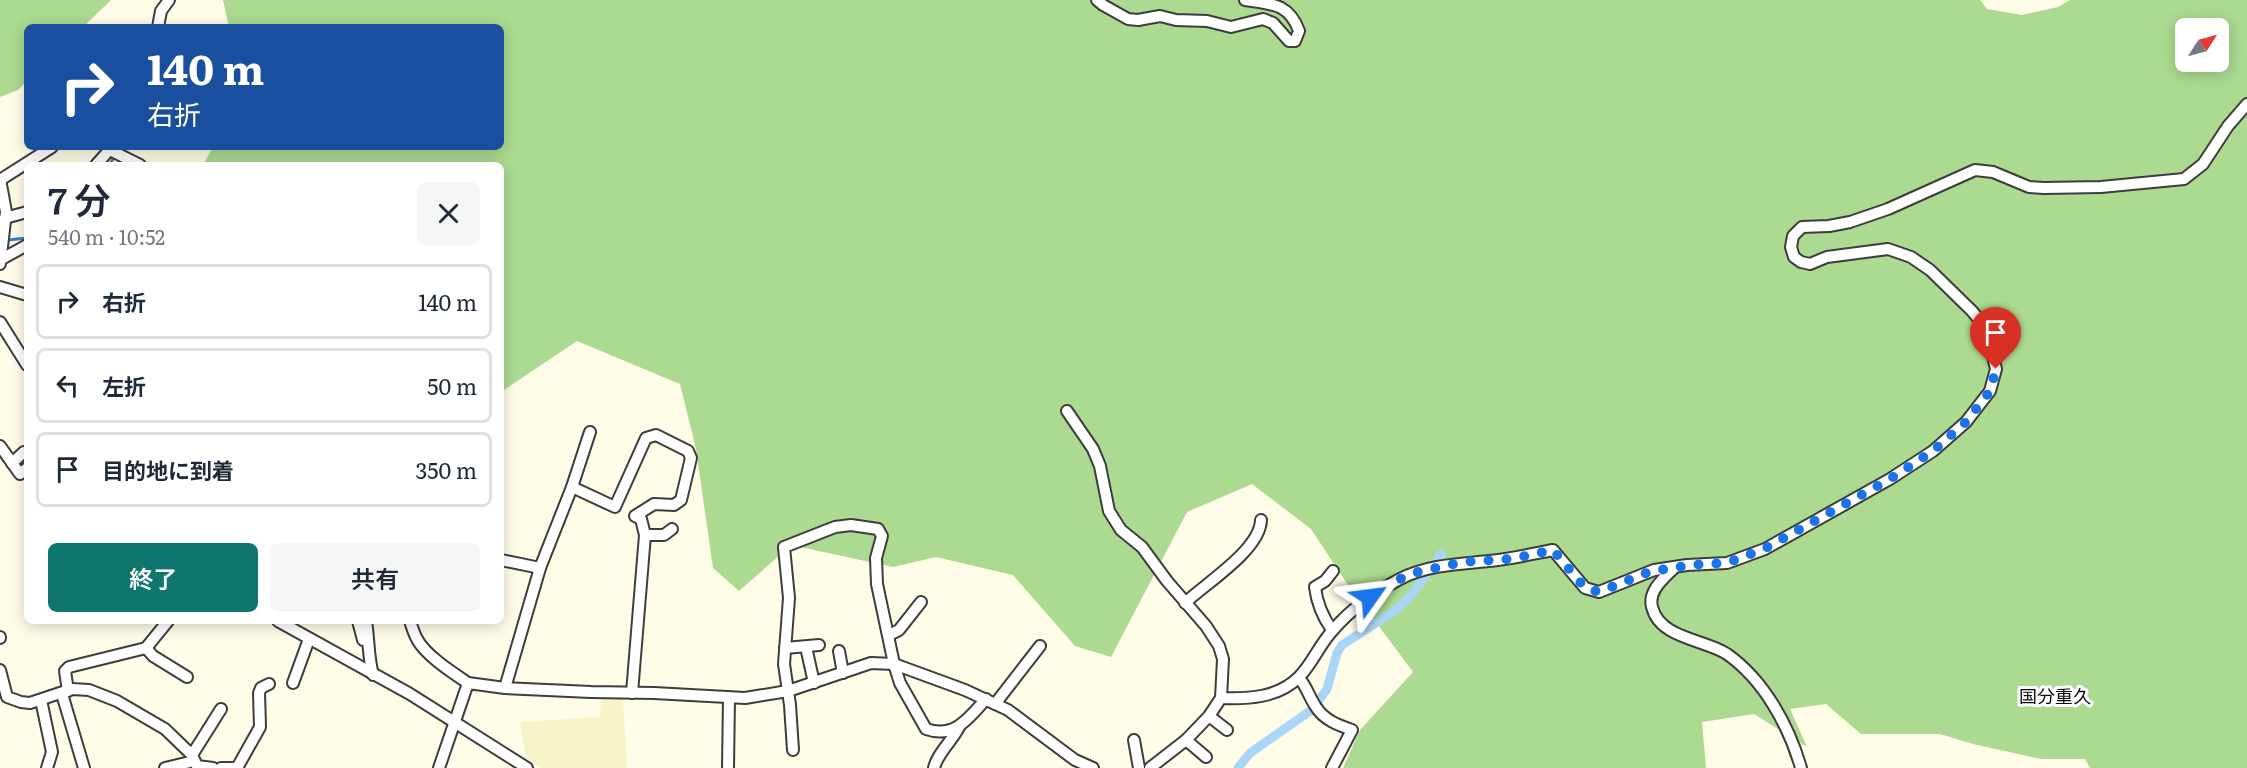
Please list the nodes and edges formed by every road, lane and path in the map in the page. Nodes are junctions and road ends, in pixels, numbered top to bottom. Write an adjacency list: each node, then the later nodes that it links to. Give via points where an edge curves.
1 (168, 0): 4 (street)
2 (1097, 0): 3 (street, via 1128,19 1160,16 1230,27 1263,19 1273,23 1289,41 1295,40 1299,32 1294,18 1285,9)
3 (1245, 0)
4 (159, 24)
5 (2247, 104): 35 (street, via 2203,164 2184,179 2101,187 2029,187 1993,171 1975,170 1850,222 1796,231 1791,247 1794,257 1801,262 1810,264 1827,257 1888,249 1911,257 1930,270 1986,328 1996,369 1990,391 1966,422 1933,451 1859,497 1764,549 1727,563)
6 (47, 150): 8 (street)
7 (114, 151): 9 (street); 10 (street)
8 (28, 162)
9 (100, 162)
10 (134, 162)
11 (24, 165): 12 (street)
12 (0, 180): 14 (street)
13 (24, 213): 14 (street)
14 (5, 218): 16 (street)
15 (24, 247): 16 (street)
16 (0, 261)
17 (0, 287): 18 (street)
18 (24, 292)
19 (2, 330): 20 (street)
20 (24, 361)
21 (1067, 411): 38 (street, via 1093,449 1109,511)
22 (590, 432): 27 (street)
23 (0, 446): 25 (street)
24 (24, 452): 25 (street)
25 (12, 463): 26 (street, via 20,474)
26 (24, 471)
27 (572, 487): 28 (street); 34 (street)
28 (615, 507): 29 (street); 29 (street, via 646,438 656,435 688,450 691,458 681,500 674,505 654,504)
29 (635, 516): 32 (street, via 641,519)
30 (1261, 520): 38 (street, via 1252,543)
31 (672, 529): 32 (street, via 664,535)
32 (645, 535): 67 (street)
33 (504, 561): 34 (street)
34 (540, 568): 64 (street)
35 (1673, 569): 44 (street, via 1654,570 1599,592 1585,588 1553,550 1511,559 1463,562 1400,579 1354,608); 97 (street, via 1652,594 1652,607 1658,619 1668,629 1725,653 1762,688 1788,732)
36 (1333, 571): 44 (street, via 1314,587 1317,603)
37 (921, 602): 45 (street, via 899,630)
38 (1185, 603): 69 (street, via 1220,646)
39 (166, 624): 50 (street)
40 (283, 624): 46 (street)
41 (359, 624): 53 (street)
42 (367, 624): 53 (street)
43 (412, 624): 61 (street, via 417,640 426,650)
44 (1332, 630): 59 (street)
45 (889, 635): 51 (street, via 877,584 876,558 882,536 878,529 834,527 784,547 789,598); 54 (street)
46 (309, 639): 57 (street); 60 (street)
47 (819, 645): 49 (street)
48 (1040, 646): 72 (street)
49 (806, 647): 51 (street); 62 (street)
50 (146, 648): 58 (street); 66 (street, via 69,667 65,671)
51 (785, 648): 65 (street)
52 (839, 651): 56 (street)
53 (370, 663): 57 (street)
54 (894, 664): 56 (street, via 871,663); 72 (street); 76 (street, via 900,683 926,729 937,733)
55 (0, 670): 70 (street)
56 (843, 673): 62 (street)
57 (373, 675): 75 (street)
58 (187, 677)
59 (1299, 678): 69 (street, via 1257,698); 96 (street, via 1319,712 1352,730)
60 (293, 683)
61 (468, 683): 64 (street); 75 (street)
62 (814, 683): 65 (street)
63 (269, 684): 88 (street, via 259,693 260,727)
64 (505, 688): 67 (street)
65 (788, 691): 68 (street); 80 (street)
66 (65, 692): 71 (street); 82 (street, via 89,690 117,701 165,729); 84 (street)
67 (632, 693): 68 (street)
68 (729, 698): 91 (street)
69 (1221, 698): 74 (street)
70 (4, 700): 71 (street)
71 (41, 700): 83 (street, via 52,752)
72 (990, 701): 76 (street); 93 (street, via 1074,760)
73 (221, 709): 82 (street)
74 (1209, 716): 77 (street); 78 (street)
75 (454, 721): 89 (street); 90 (street)
76 (959, 727): 92 (street)
77 (1227, 730)
78 (1186, 740): 81 (street); 95 (street)
79 (1134, 741): 94 (street)
80 (793, 750)
81 (1206, 757)
82 (195, 763): 85 (street); 86 (street)
83 (47, 768)
84 (84, 768)
85 (165, 768)
86 (213, 768)
87 (221, 768): 88 (street)
88 (237, 768)
89 (439, 768)
90 (527, 768)
91 (728, 768)
92 (934, 768)
93 (1093, 768)
94 (1139, 768)
95 (1150, 768)
96 (1332, 768)
97 (1801, 768)

